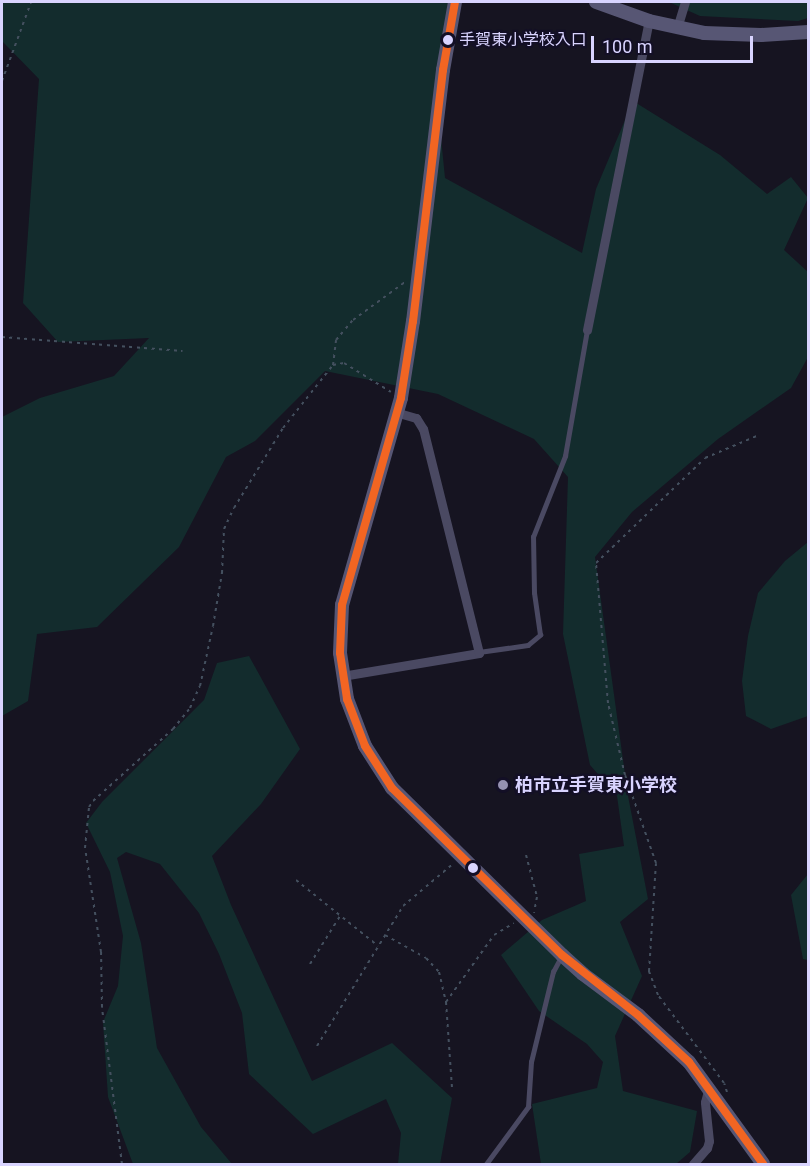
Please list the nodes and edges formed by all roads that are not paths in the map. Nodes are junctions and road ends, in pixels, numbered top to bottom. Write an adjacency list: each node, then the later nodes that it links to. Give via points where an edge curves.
1 (456, 2): 8 (street, via 441,82)
2 (596, 2): 4 (street)
3 (685, 2): 5 (street)
4 (649, 21): 5 (street); 7 (street)
5 (677, 28): 6 (street, via 735,35)
6 (808, 32)
7 (587, 330): 9 (lane, via 565,456 533,537 540,635 528,645)
8 (398, 413): 9 (street, via 416,418 423,429); 10 (street, via 342,605)
9 (479, 652): 10 (street)
10 (342, 676): 11 (street, via 354,721 377,768 413,811)
11 (562, 955): 12 (street, via 666,1039); 13 (lane, via 553,972 531,1062 528,1107)
12 (709, 1087): 14 (street, via 705,1102 709,1142); 15 (street)
13 (486, 1164)
14 (693, 1164)
15 (763, 1164)

